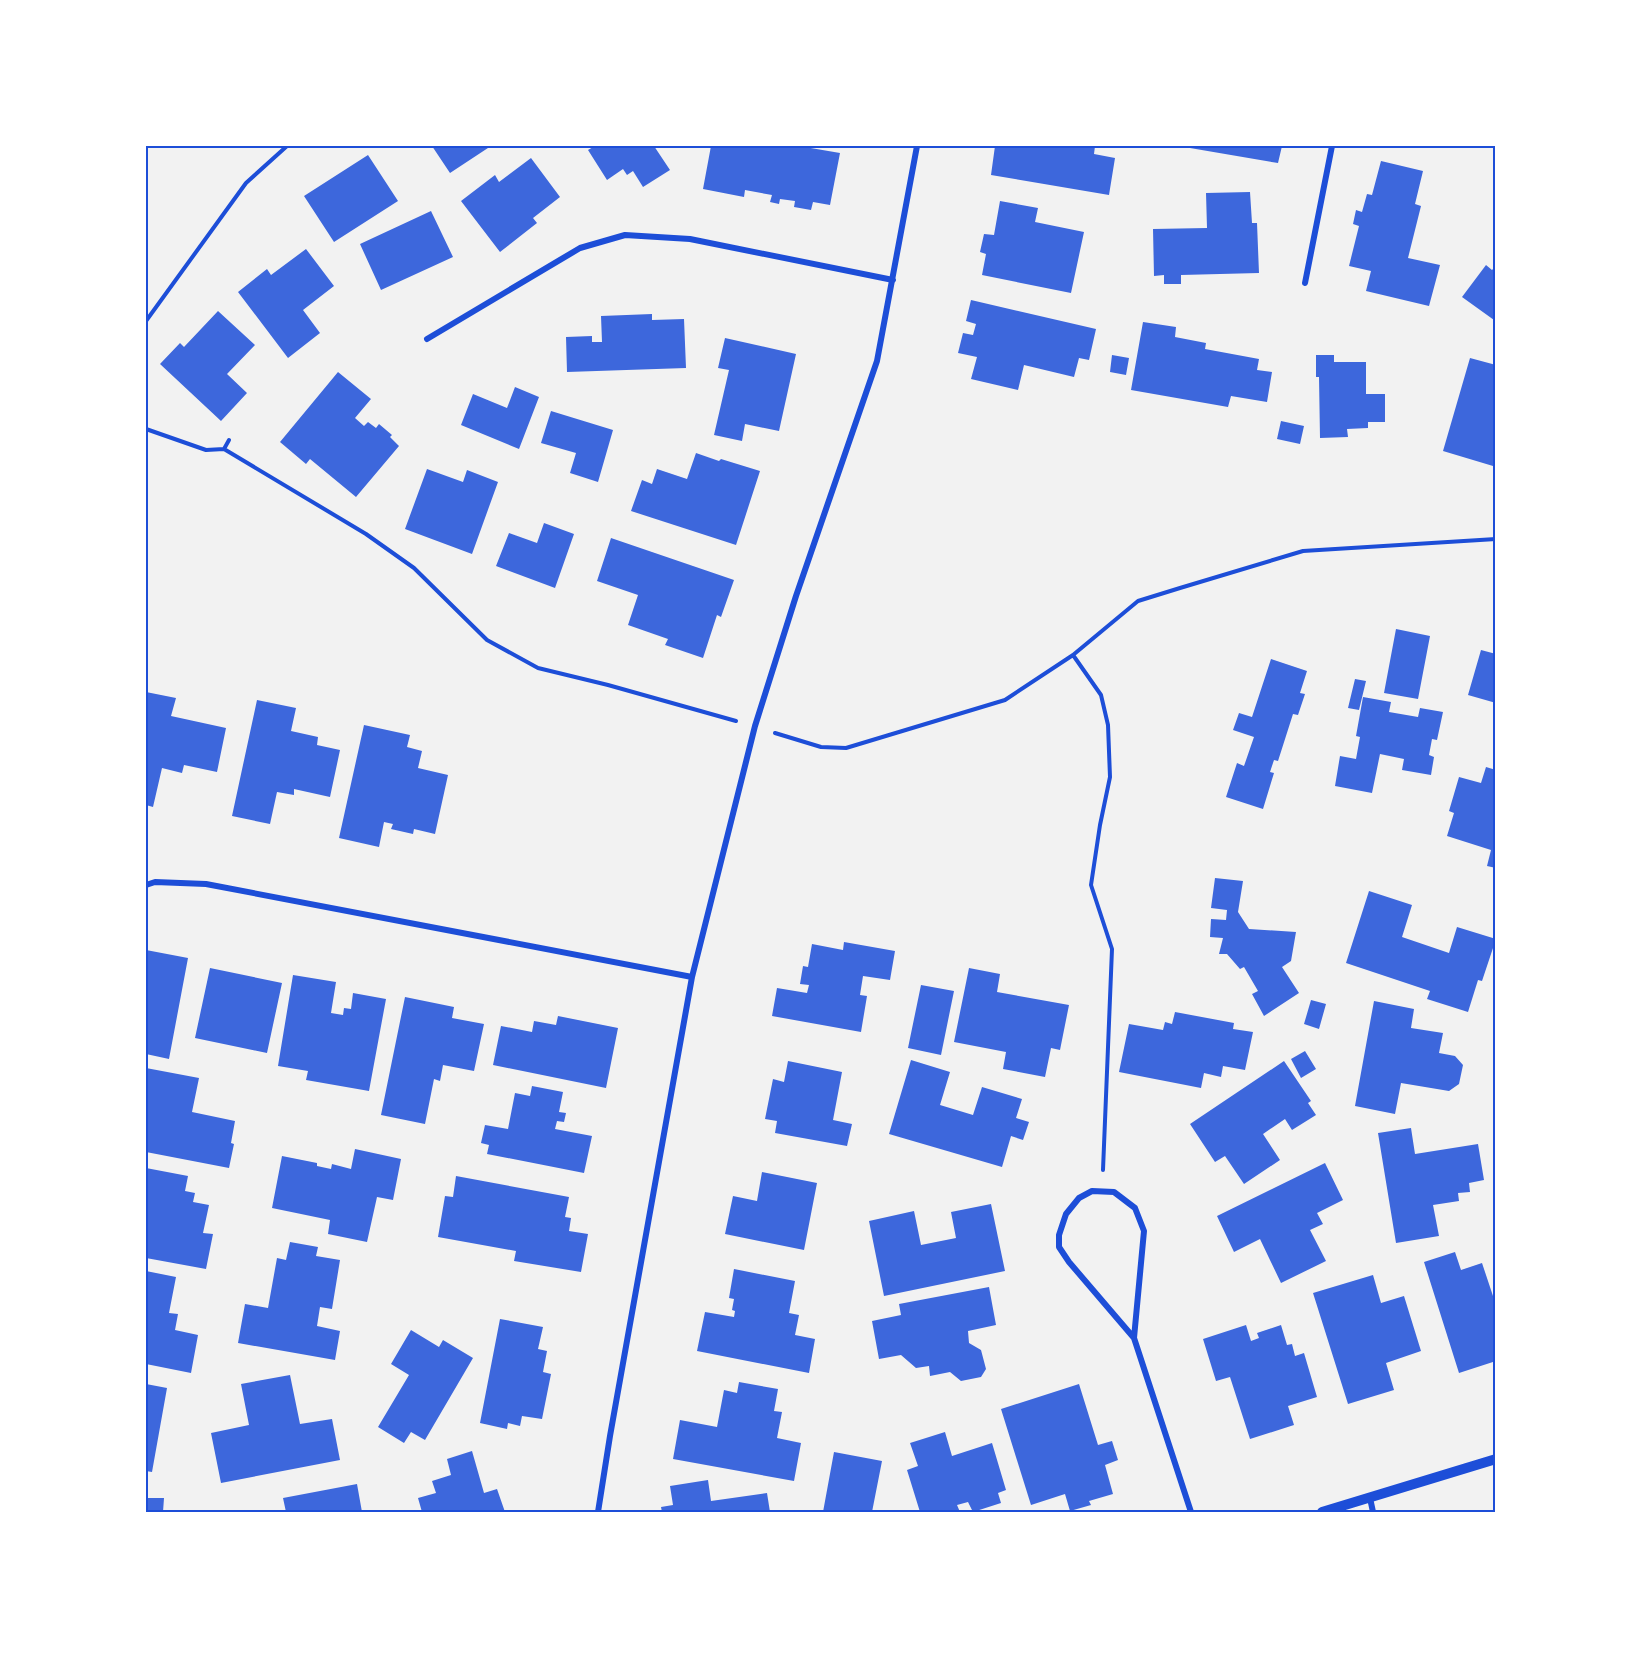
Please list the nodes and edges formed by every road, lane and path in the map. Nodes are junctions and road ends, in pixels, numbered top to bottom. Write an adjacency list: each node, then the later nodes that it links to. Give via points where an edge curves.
1 (288, 146): 6 (path, via 246,183)
2 (917, 146): 4 (street)
3 (1332, 146): 5 (street)
4 (893, 279): 7 (street, via 690,239 625,235 580,248); 13 (street, via 877,361)
5 (1305, 283)
6 (146, 321)
7 (427, 339)
8 (146, 429): 10 (path, via 206,450)
9 (229, 440): 10 (path)
10 (224, 449): 13 (path, via 366,534 414,568 487,640 538,668)
11 (1496, 539): 12 (path, via 1303,551 1138,602)
12 (1073, 655): 13 (path, via 1005,700 846,748 821,747); 16 (path, via 1101,695 1108,725 1110,777 1091,885 1112,949)
13 (755, 726): 15 (street)
14 (146, 885): 15 (street, via 206,884)
15 (692, 977): 20 (street)
16 (1102, 1191): 17 (street, via 1114,1192 1135,1209 1144,1231); 17 (street, via 1079,1198 1066,1214 1059,1247)
17 (1134, 1338): 21 (street)
18 (1496, 1459): 19 (street)
19 (1370, 1498): 22 (street); 23 (street)
20 (598, 1512)
21 (1191, 1512)
22 (1325, 1512)
23 (1373, 1512)

